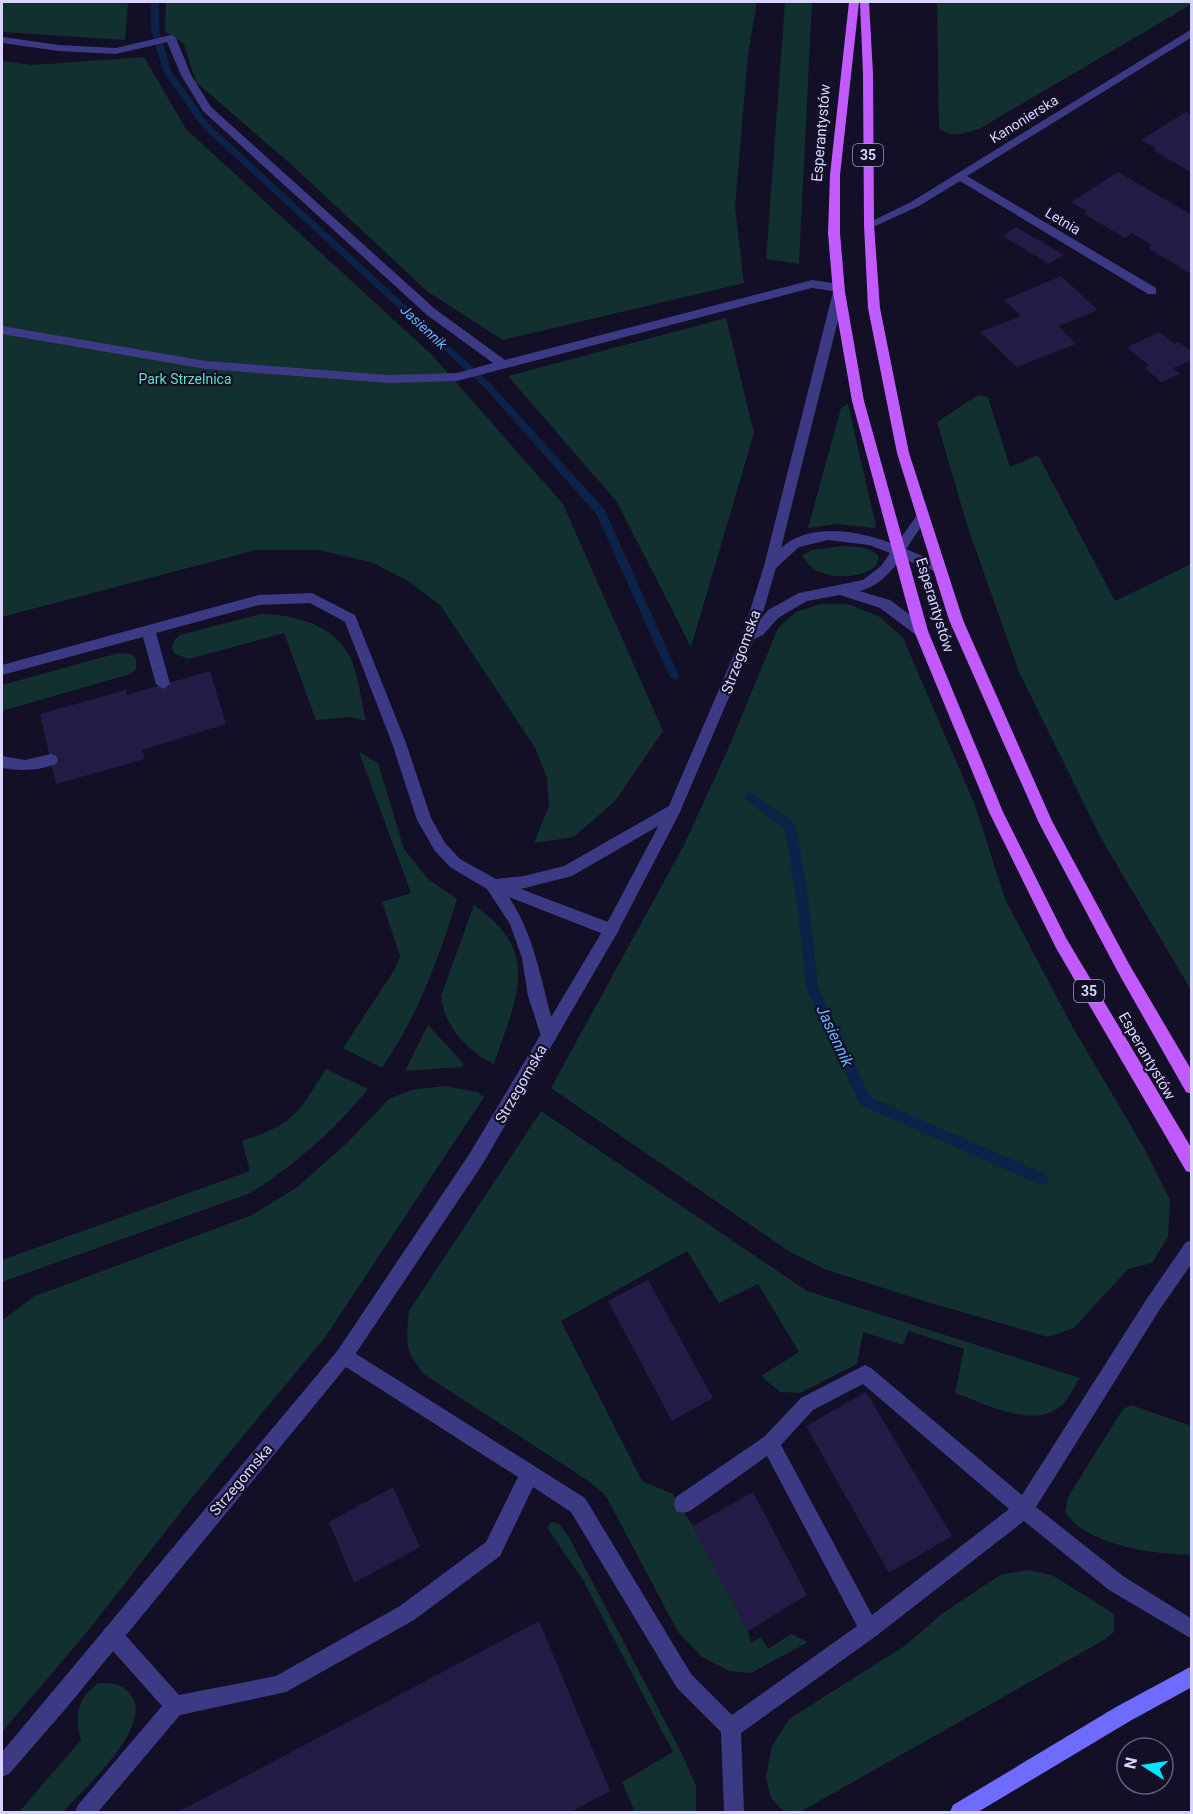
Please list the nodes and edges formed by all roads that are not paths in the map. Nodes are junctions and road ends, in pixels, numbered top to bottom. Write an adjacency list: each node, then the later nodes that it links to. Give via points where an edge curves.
1 (854, 2): 7 (main road, Esperantystów / 35, via 835,175 834,233)
2 (864, 2): 6 (main road, Esperantystów / 35)
3 (1191, 33): 5 (street, Kanonierska)
4 (3, 40): 10 (street, via 116,51 171,38 186,78 207,109 431,312)
5 (959, 176): 6 (street, Kanonierska, via 915,204); 8 (street, Letnia)
6 (868, 225): 11 (main road, Esperantystów / 35, via 874,308 903,453)
7 (839, 290): 10 (street, via 812,284); 12 (main road, Esperantystów / 35, via 858,401); 13 (street, Strzegomska)
8 (1152, 291)
9 (2, 330): 10 (street, via 206,365 389,379 457,377)
10 (502, 363)
11 (923, 515): 12 (street); 14 (main road, Esperantystów / 35)
12 (900, 552): 13 (street, via 871,540 828,535 795,543); 14 (street); 15 (street, via 886,570 867,584); 17 (main road, Esperantystów / 35)
13 (770, 566): 18 (street, Strzegomska)
14 (939, 568): 27 (main road, Esperantystów / 35, via 956,620 1046,823)
15 (838, 589): 17 (street, via 885,604); 18 (street, via 804,597 773,614)
16 (147, 630): 19 (street); 20 (street); 24 (street, via 259,600 312,598 350,619 399,743 424,820 455,863)
17 (921, 631): 28 (main road, Esperantystów / 35, via 996,812 1061,943)
18 (749, 636): 23 (street, Strzegomska)
19 (2, 670)
20 (162, 684)
21 (51, 760): 22 (street, via 24,766)
22 (2, 762)
23 (674, 810): 24 (street, via 567,872 524,882); 25 (street, Strzegomska)
24 (492, 884): 25 (street); 26 (street, via 519,930 530,958 536,996)
25 (611, 930): 26 (street, Strzegomska)
26 (549, 1036): 30 (street, Strzegomska, via 476,1159)
27 (1191, 1088)
28 (1191, 1165)
29 (1191, 1248): 34 (street)
30 (344, 1356): 32 (street); 37 (street, Strzegomska)
31 (770, 1443): 33 (street); 34 (street, via 807,1404 865,1374); 35 (street)
32 (529, 1474): 39 (street, via 493,1549 407,1612 279,1686); 40 (street, via 578,1505 684,1681)
33 (683, 1504)
34 (1024, 1509): 35 (street); 36 (street, via 1116,1583)
35 (869, 1629): 40 (street)
36 (1191, 1630)
37 (112, 1635): 39 (street); 41 (street, Strzegomska)
38 (1191, 1676): 44 (street)
39 (175, 1706): 42 (street)
40 (731, 1728): 43 (street)
41 (2, 1767)
42 (89, 1810)
43 (734, 1812)
44 (960, 1812)

